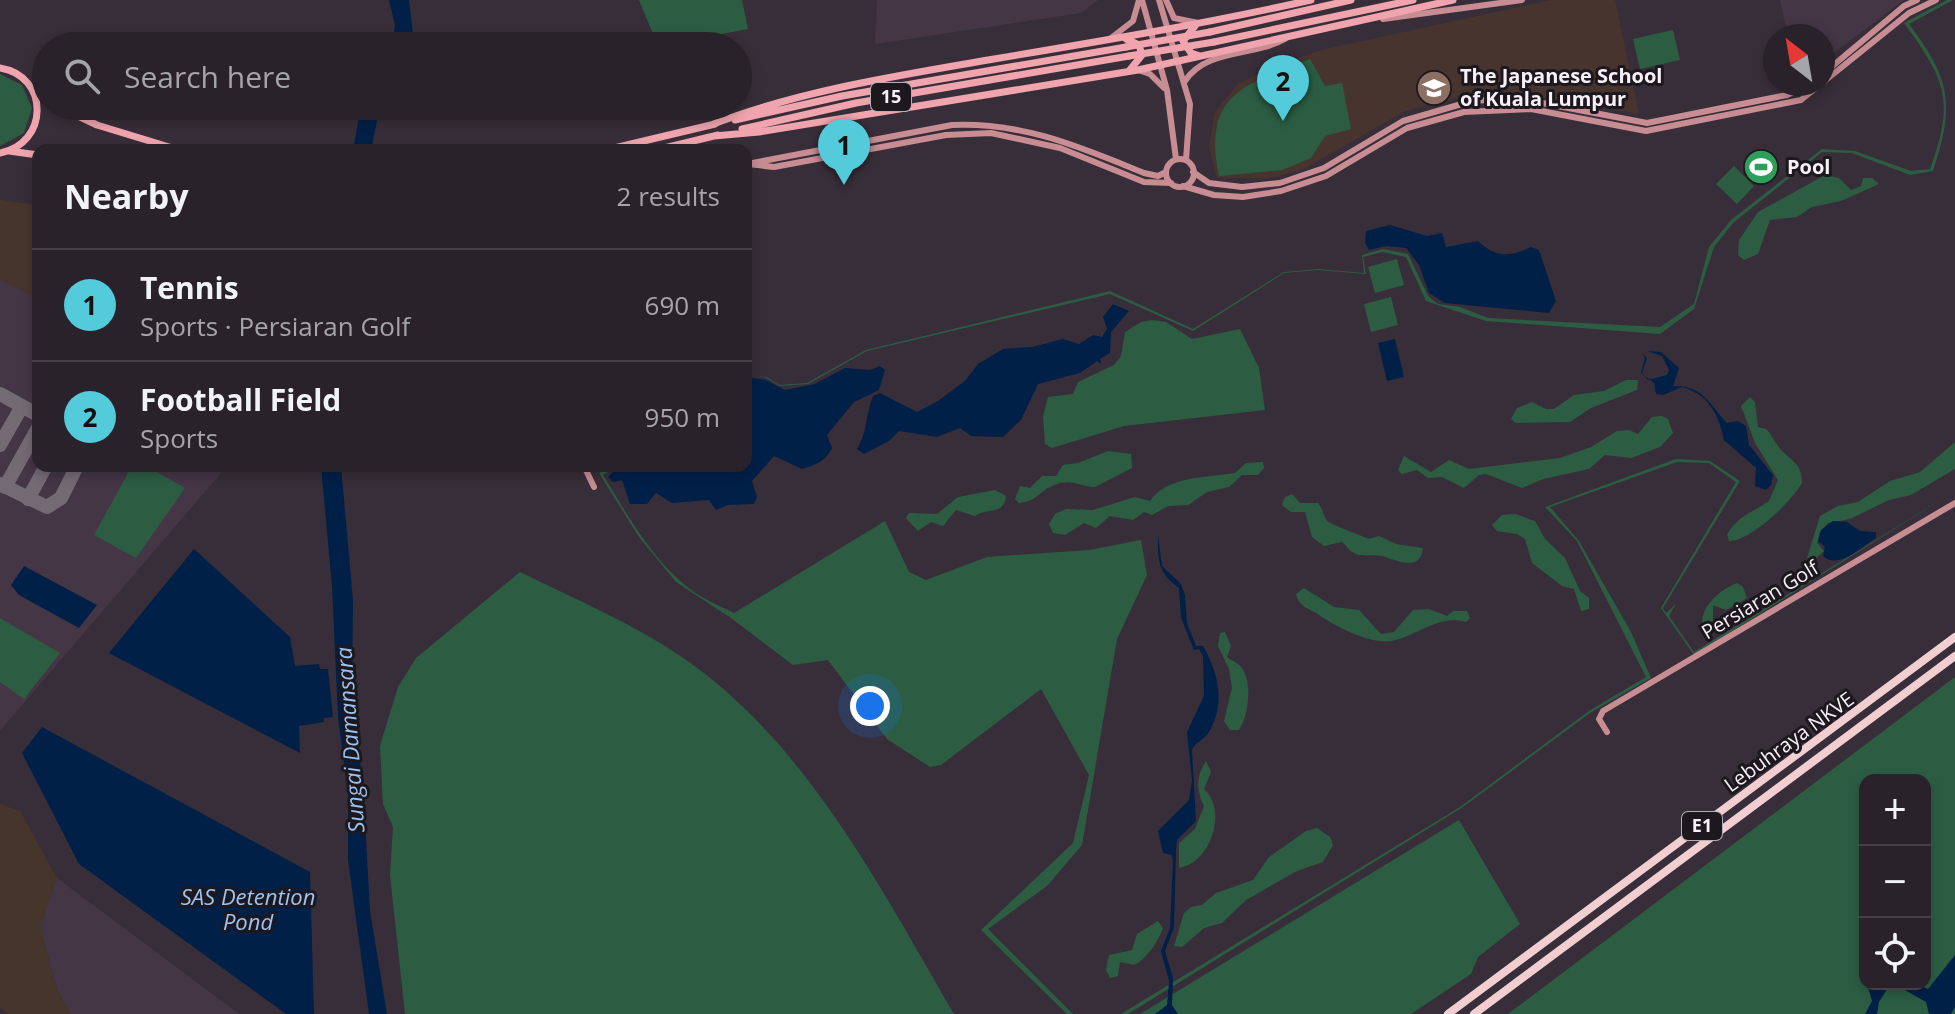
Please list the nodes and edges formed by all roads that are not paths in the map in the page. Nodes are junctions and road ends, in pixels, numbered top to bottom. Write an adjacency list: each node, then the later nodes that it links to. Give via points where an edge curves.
1 (1141, 0): 14 (street); 17 (street, via 1133,21)
2 (1159, 0): 13 (street)
3 (1166, 0): 12 (street, via 1174,18)
4 (1311, 0): 12 (main road)
5 (1351, 0): 30 (main road, 15, bridge, via 1210,32)
6 (1413, 0): 39 (main road, 15, bridge, via 1214,42 856,103)
7 (1453, 0): 11 (main road)
8 (1522, 0): 11 (street)
9 (1917, 0): 20 (street)
10 (1936, 0): 35 (street, via 1901,19 1809,97 1657,130)
11 (1375, 20): 16 (main road)
12 (1199, 23): 13 (main road); 18 (main road, via 1183,41 1191,53)
13 (1166, 30): 14 (main road); 19 (street)
14 (1150, 32): 15 (main road); 21 (street)
15 (1120, 38): 17 (main road); 24 (main road, via 1135,41 1141,50 1141,60)
16 (1285, 39): 18 (main road); 25 (street, via 1203,62)
17 (1107, 40): 29 (main road, via 921,71)
18 (1202, 57): 19 (main road)
19 (1178, 62): 21 (main road); 25 (street)
20 (1835, 64)
21 (1160, 65): 23 (main road); 27 (street)
22 (0, 68): 26 (main road, via 17,73)
23 (1138, 70): 24 (main road); 27 (street)
24 (1127, 72): 39 (main road)
25 (1185, 81): 46 (street, via 1191,116)
26 (32, 89)
27 (1167, 90): 45 (street)
28 (1782, 96): 35 (street)
29 (752, 108)
30 (752, 116)
31 (37, 120): 43 (main road, via 29,137)
32 (86, 120): 40 (main road)
33 (723, 120): 36 (main road)
34 (734, 120): 36 (main road, 15, bridge)
35 (1626, 124): 50 (street, via 1542,103 1472,101 1403,121 1324,168 1280,183 1209,183); 52 (street, via 1531,109 1479,110 1407,128 1326,176 1281,191 1243,197)
36 (711, 125): 41 (main road, 15)
37 (1008, 127): 38 (street); 47 (street, via 952,125); 49 (street, via 1070,142 1144,173)
38 (1010, 135): 48 (street, via 946,135 774,167); 51 (street, via 1060,148 1144,182)
39 (714, 136): 42 (main road, 15)
40 (159, 144)
41 (631, 144)
42 (681, 144)
43 (4, 152): 44 (main road)
44 (32, 154)
45 (1176, 159): 46 (street); 49 (street)
46 (1186, 160): 50 (street)
47 (752, 163)
48 (752, 165)
49 (1166, 172): 51 (street)
50 (1193, 172): 52 (street)
51 (1171, 183): 52 (street)
52 (1183, 186)
53 (587, 472): 54 (street)
54 (594, 487)
55 (1955, 503): 58 (street, Persiaran Golf, via 1603,711 1599,719)
56 (1955, 637): 59 (highway, Lebuhraya NKVE / E1)
57 (1955, 656): 60 (highway, Lebuhraya NKVE / E1)
58 (1607, 732)
59 (1448, 1014)
60 (1474, 1014)

